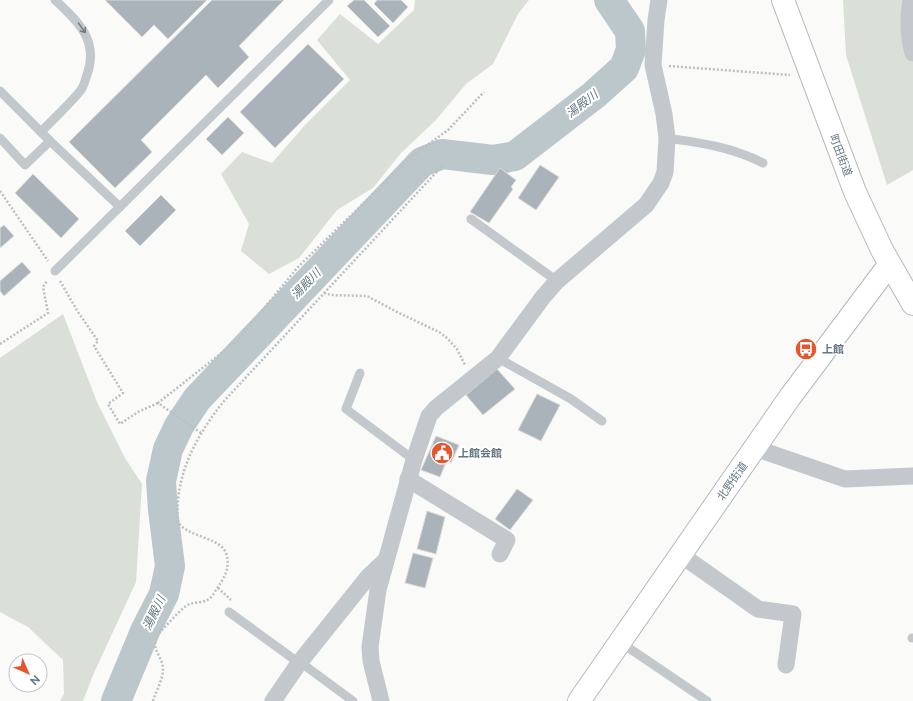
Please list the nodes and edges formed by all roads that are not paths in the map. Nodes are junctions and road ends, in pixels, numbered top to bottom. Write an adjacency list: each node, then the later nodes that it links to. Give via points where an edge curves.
1 (55, 0): 8 (lane, one-way to 8, via 75,18 87,36 91,53 82,89)
2 (329, 0): 13 (lane)
3 (659, 0): 10 (street, via 653,65)
4 (782, 0): 15 (main road, 町田街道, via 855,192)
5 (911, 0): 6 (street, via 908,17)
6 (913, 53)
7 (0, 91): 8 (lane)
8 (41, 132): 11 (lane)
9 (0, 138): 11 (lane, via 25,165)
10 (667, 138): 12 (lane, via 704,143 746,154); 17 (street, via 665,172 661,184 646,206)
11 (50, 141): 13 (lane)
12 (763, 163)
13 (120, 207): 16 (lane)
14 (471, 219): 17 (lane)
15 (889, 265): 18 (main road, 町田街道); 22 (main road, 北野街道)
16 (55, 271)
17 (557, 281): 19 (street)
18 (913, 304)
19 (498, 358): 21 (lane, via 571,399); 23 (street, via 429,416)
20 (360, 373): 23 (lane, via 346,409)
21 (602, 421)
22 (755, 448): 24 (street, via 845,479); 27 (main road, 北野街道)
23 (414, 460): 25 (street)
24 (913, 476)
25 (408, 479): 26 (street, via 507,540); 28 (street)
26 (500, 554)
27 (681, 555): 30 (main road, 北野街道); 32 (street, via 758,609 793,614)
28 (386, 560): 31 (street, via 368,577); 36 (street, via 378,590 370,647)
29 (229, 612): 31 (lane)
30 (620, 642): 33 (main road, 北野街道); 37 (lane)
31 (299, 663): 34 (street); 35 (lane)
32 (786, 665)
33 (583, 699)
34 (273, 701)
35 (353, 701)
36 (381, 701)
37 (707, 701)

